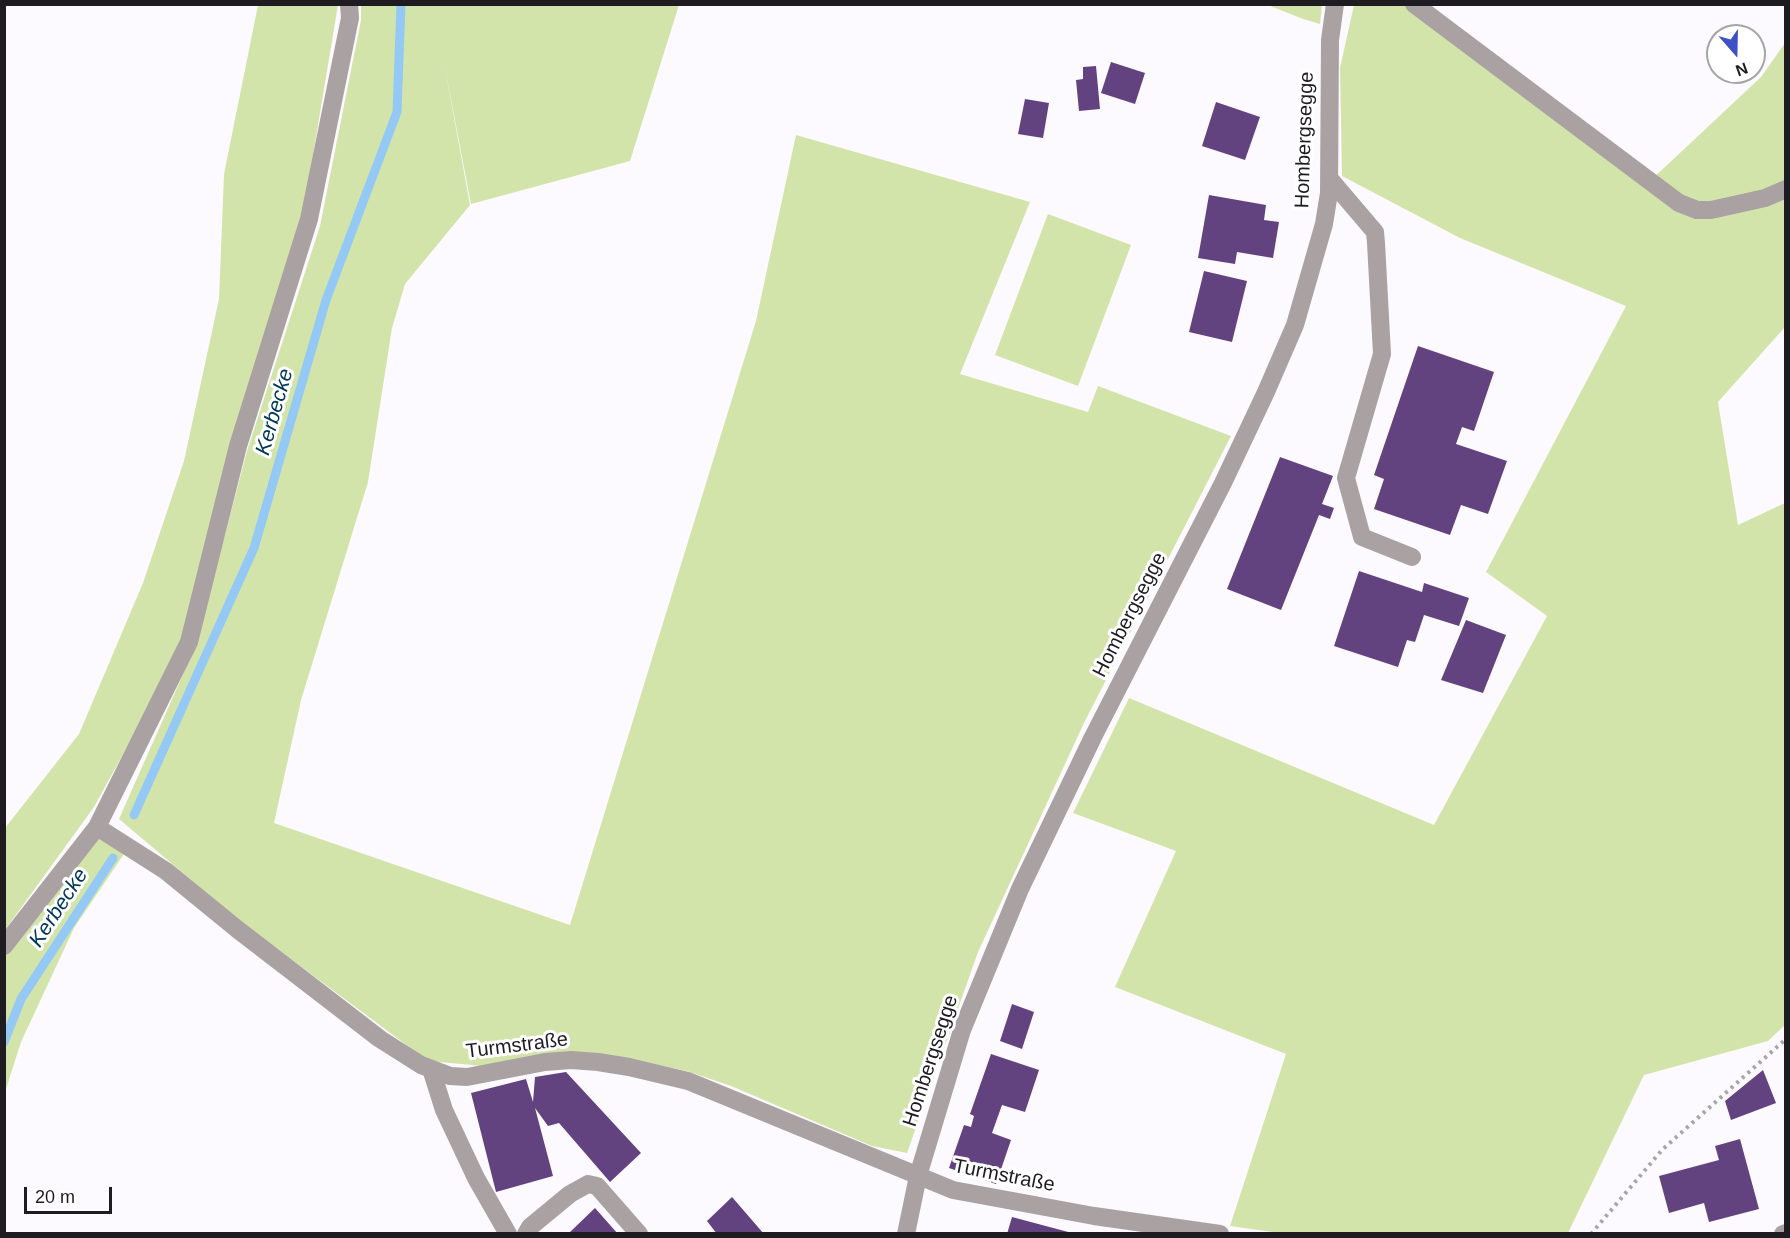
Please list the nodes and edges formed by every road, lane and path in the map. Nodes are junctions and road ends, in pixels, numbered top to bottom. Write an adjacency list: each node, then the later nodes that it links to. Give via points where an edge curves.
1 (349, 4): 7 (street, via 350,18 309,219 238,446 189,642)
2 (1335, 4): 4 (street, Hombergsegge, via 1330,40)
3 (1414, 4): 5 (street, via 1679,203 1711,210 1765,198)
4 (1329, 178): 6 (street, via 1375,232 1376,243 1382,354 1346,478 1362,537); 11 (street, Hombergsegge, via 1324,224 1295,325 1223,483 1020,890 962,1030)
5 (1785, 189)
6 (1412, 557)
7 (97, 827): 8 (street); 10 (street, Turmstraße, via 166,871 380,1039)
8 (4, 946)
9 (1785, 1039): 17 (path, via 1662,1150)
10 (430, 1069): 11 (street, Turmstraße, via 467,1077 571,1060 629,1067 688,1081); 12 (street, via 471,1168)
11 (918, 1176): 15 (street, Hombergsegge); 16 (street, Turmstraße, via 953,1190 993,1199)
12 (508, 1233)
13 (526, 1233): 14 (street, via 570,1194 588,1184 597,1186)
14 (639, 1233)
15 (906, 1233)
16 (1220, 1233)
17 (1591, 1233)

